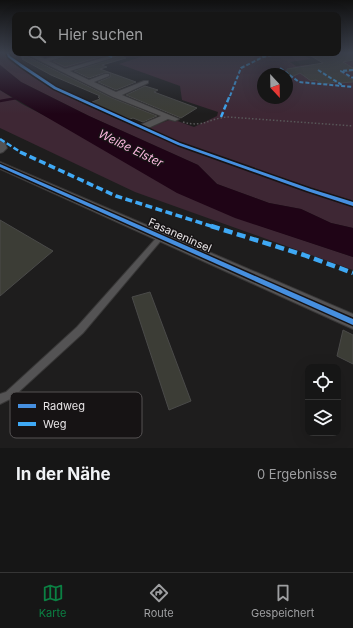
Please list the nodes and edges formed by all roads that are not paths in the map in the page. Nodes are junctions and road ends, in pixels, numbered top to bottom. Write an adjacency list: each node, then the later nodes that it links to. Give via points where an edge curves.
1 (68, 73): 3 (street)
2 (107, 75): 3 (street)
3 (88, 82): 5 (street)
4 (146, 82): 5 (street)
5 (116, 95): 6 (street, via 172,117)
6 (143, 127)
7 (0, 144): 8 (street)
8 (0, 150)
9 (0, 164): 10 (street, Fasaneninsel)
10 (161, 237): 11 (street, Fasaneninsel); 12 (lane, via 80,330)
11 (353, 322)
12 (12, 392)
13 (10, 394): 14 (lane)
14 (0, 399)

